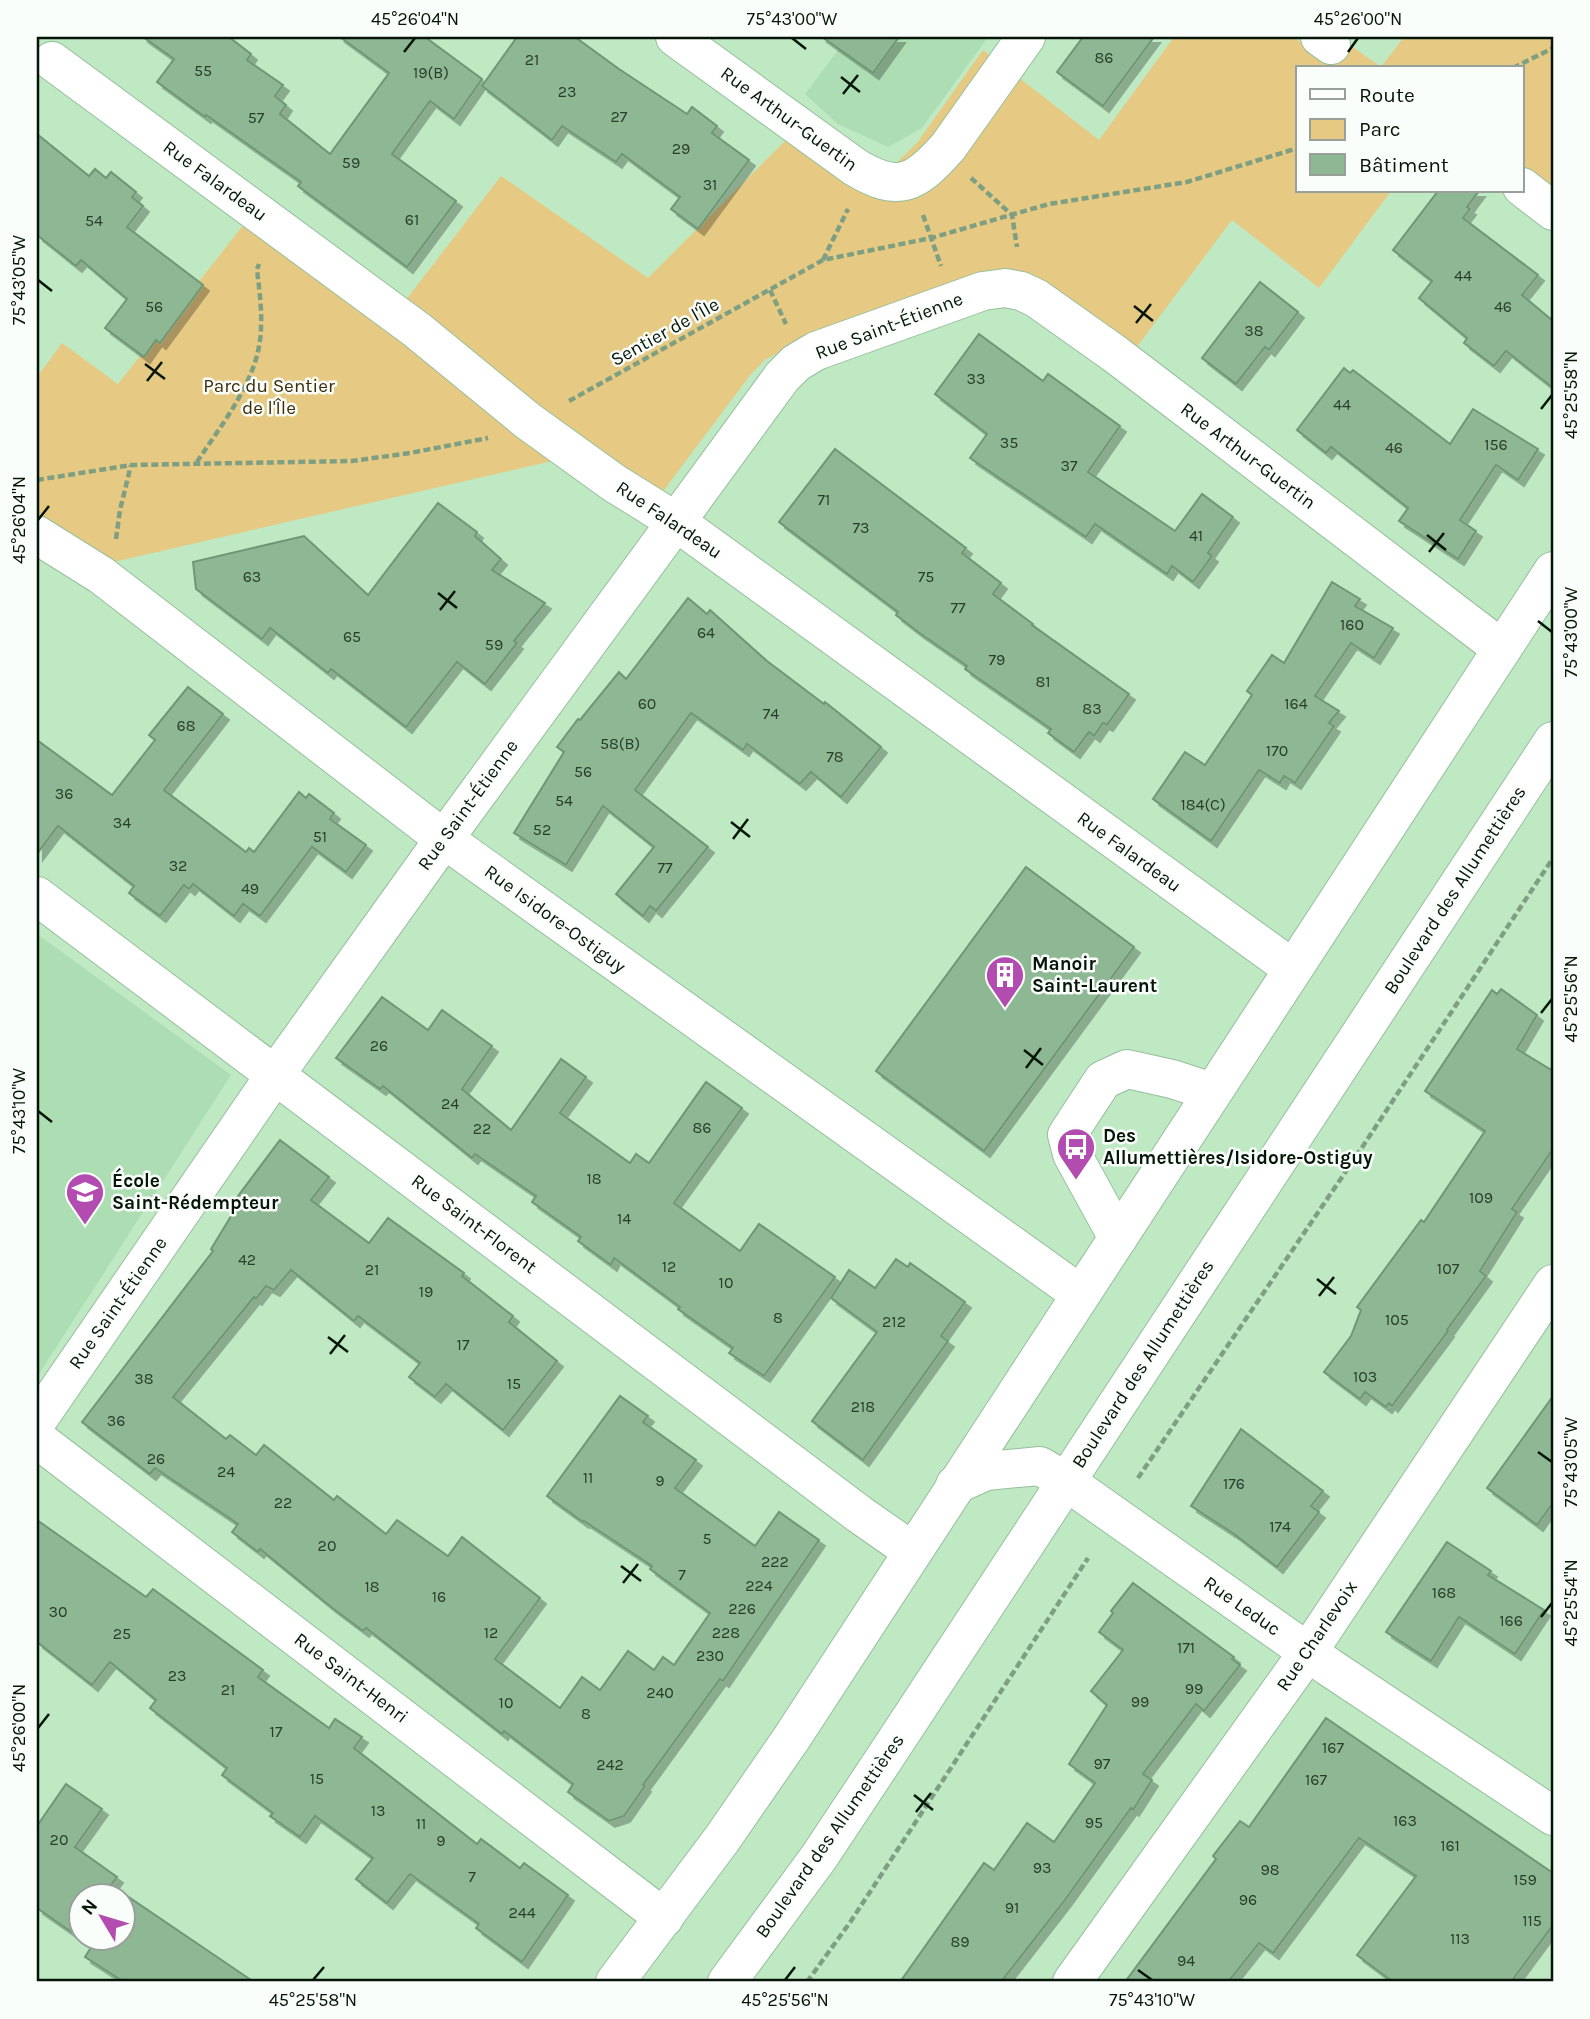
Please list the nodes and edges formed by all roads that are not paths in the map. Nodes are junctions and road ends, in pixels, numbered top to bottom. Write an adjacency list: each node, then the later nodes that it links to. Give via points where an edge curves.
1 (675, 37): 2 (street, Rue Arthur-Guertin, via 819,142 874,179 889,183 909,182 936,161)
2 (1026, 37)
3 (52, 61): 7 (street, Rue Falardeau, via 417,330 528,421)
4 (1524, 189): 5 (street)
5 (1553, 211)
6 (970, 296): 7 (street, Rue Saint-Étienne, via 816,351 796,363); 10 (street, Rue Arthur-Guertin, via 1005,288 1036,298)
7 (675, 521): 12 (street, Rue Saint-Étienne); 14 (street, Rue Falardeau)
8 (37, 535): 12 (street, Rue Isidore-Ostiguy, via 101,575)
9 (1553, 571): 10 (street)
10 (1503, 649): 14 (street)
11 (1553, 741): 22 (street, Boulevard des Allumettières)
12 (443, 839): 15 (street, Rue Saint-Étienne); 19 (street, Rue Isidore-Ostiguy)
13 (37, 896): 15 (street, Rue Saint-Florent)
14 (1293, 970): 16 (street)
15 (275, 1075): 20 (street, Rue Saint-Étienne); 24 (street, Rue Saint-Florent)
16 (1212, 1092): 17 (street); 17 (street, via 1127,1069 1103,1080 1067,1135 1072,1154)
17 (1118, 1238): 19 (street)
18 (1553, 1284): 25 (street, Rue Charlevoix)
19 (1080, 1294): 23 (street)
20 (37, 1421)
21 (37, 1439): 27 (street, Rue Saint-Henri)
22 (1066, 1482): 23 (street, Rue Leduc, via 1040,1466 986,1471); 25 (street, Rue Leduc); 29 (street, Boulevard des Allumettières, via 826,1846)
23 (955, 1485): 24 (street)
24 (912, 1551): 27 (street, via 791,1740)
25 (1308, 1652): 26 (street, Rue Leduc); 30 (street, Rue Charlevoix)
26 (1553, 1816)
27 (664, 1918): 28 (street)
28 (615, 1982)
29 (727, 1982)
30 (1072, 1982)

